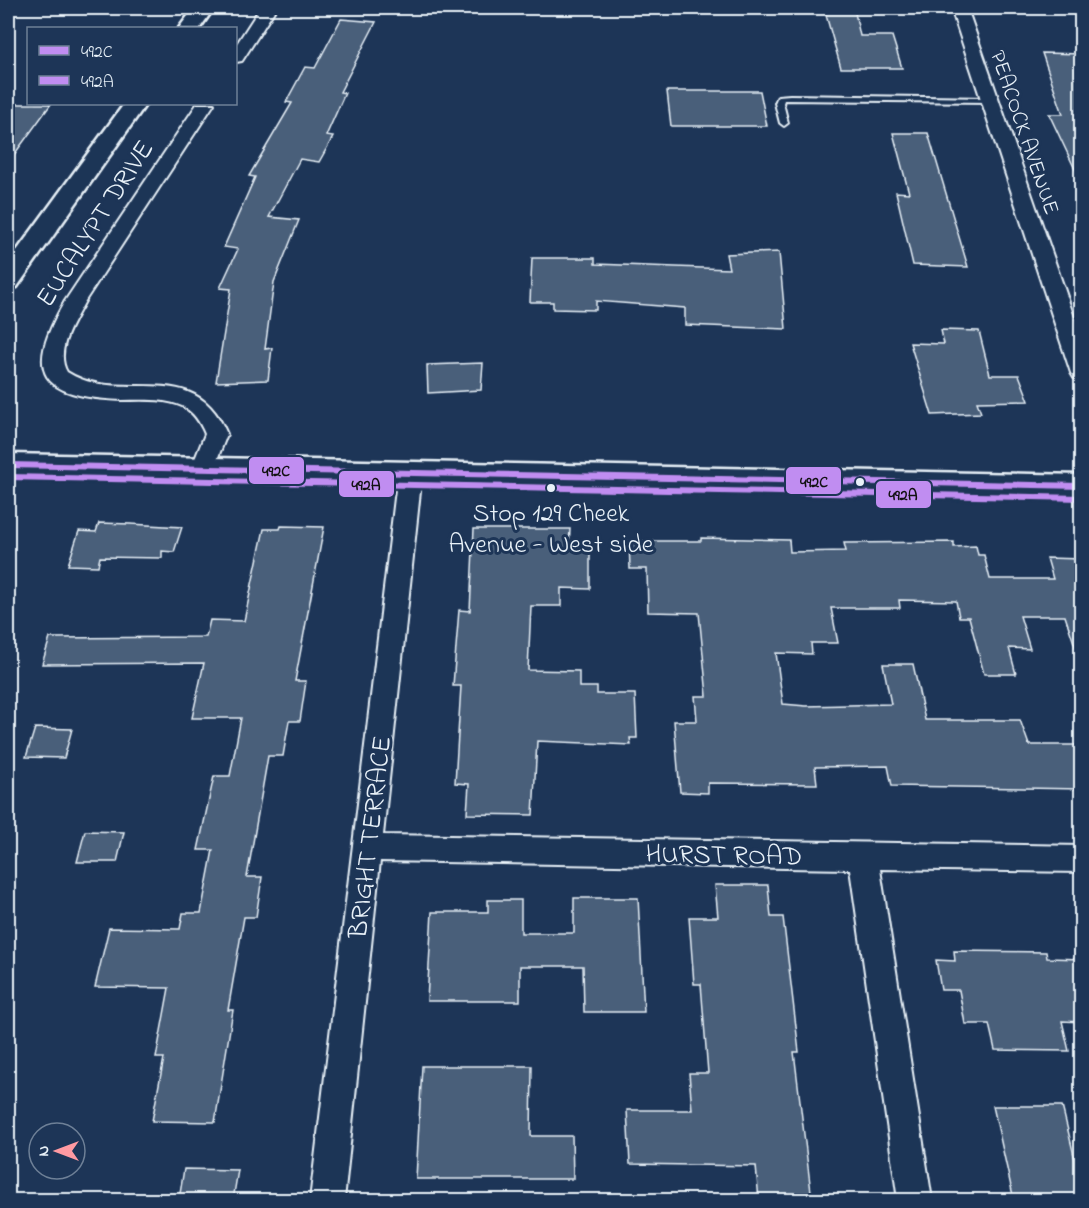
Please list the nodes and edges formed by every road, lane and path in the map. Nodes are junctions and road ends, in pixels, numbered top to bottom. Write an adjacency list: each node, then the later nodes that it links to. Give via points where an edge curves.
1 (204, 8): 4 (street)
2 (268, 8): 5 (street)
3 (958, 8): 6 (street, PEACOCK AVENUE)
4 (190, 27)
5 (237, 55)
6 (990, 100): 9 (lane, via 790,96 781,98 779,103); 11 (street, PEACOCK AVENUE)
7 (134, 105): 10 (street)
8 (204, 105): 13 (street, EUCALYPT DRIVE, via 75,301 59,331 52,358 60,380 72,385 103,393 162,394 194,403 205,411 216,434)
9 (783, 123)
10 (8, 281)
11 (1082, 373)
12 (8, 465): 13 (street)
13 (203, 470): 14 (street)
14 (410, 473): 15 (street); 16 (street, BRIGHT TERRACE)
15 (1082, 486)
16 (367, 848): 17 (street, HURST ROAD); 19 (street, BRIGHT TERRACE)
17 (863, 856): 18 (street, HURST ROAD); 20 (street)
18 (1082, 859)
19 (327, 1200)
20 (915, 1200)

